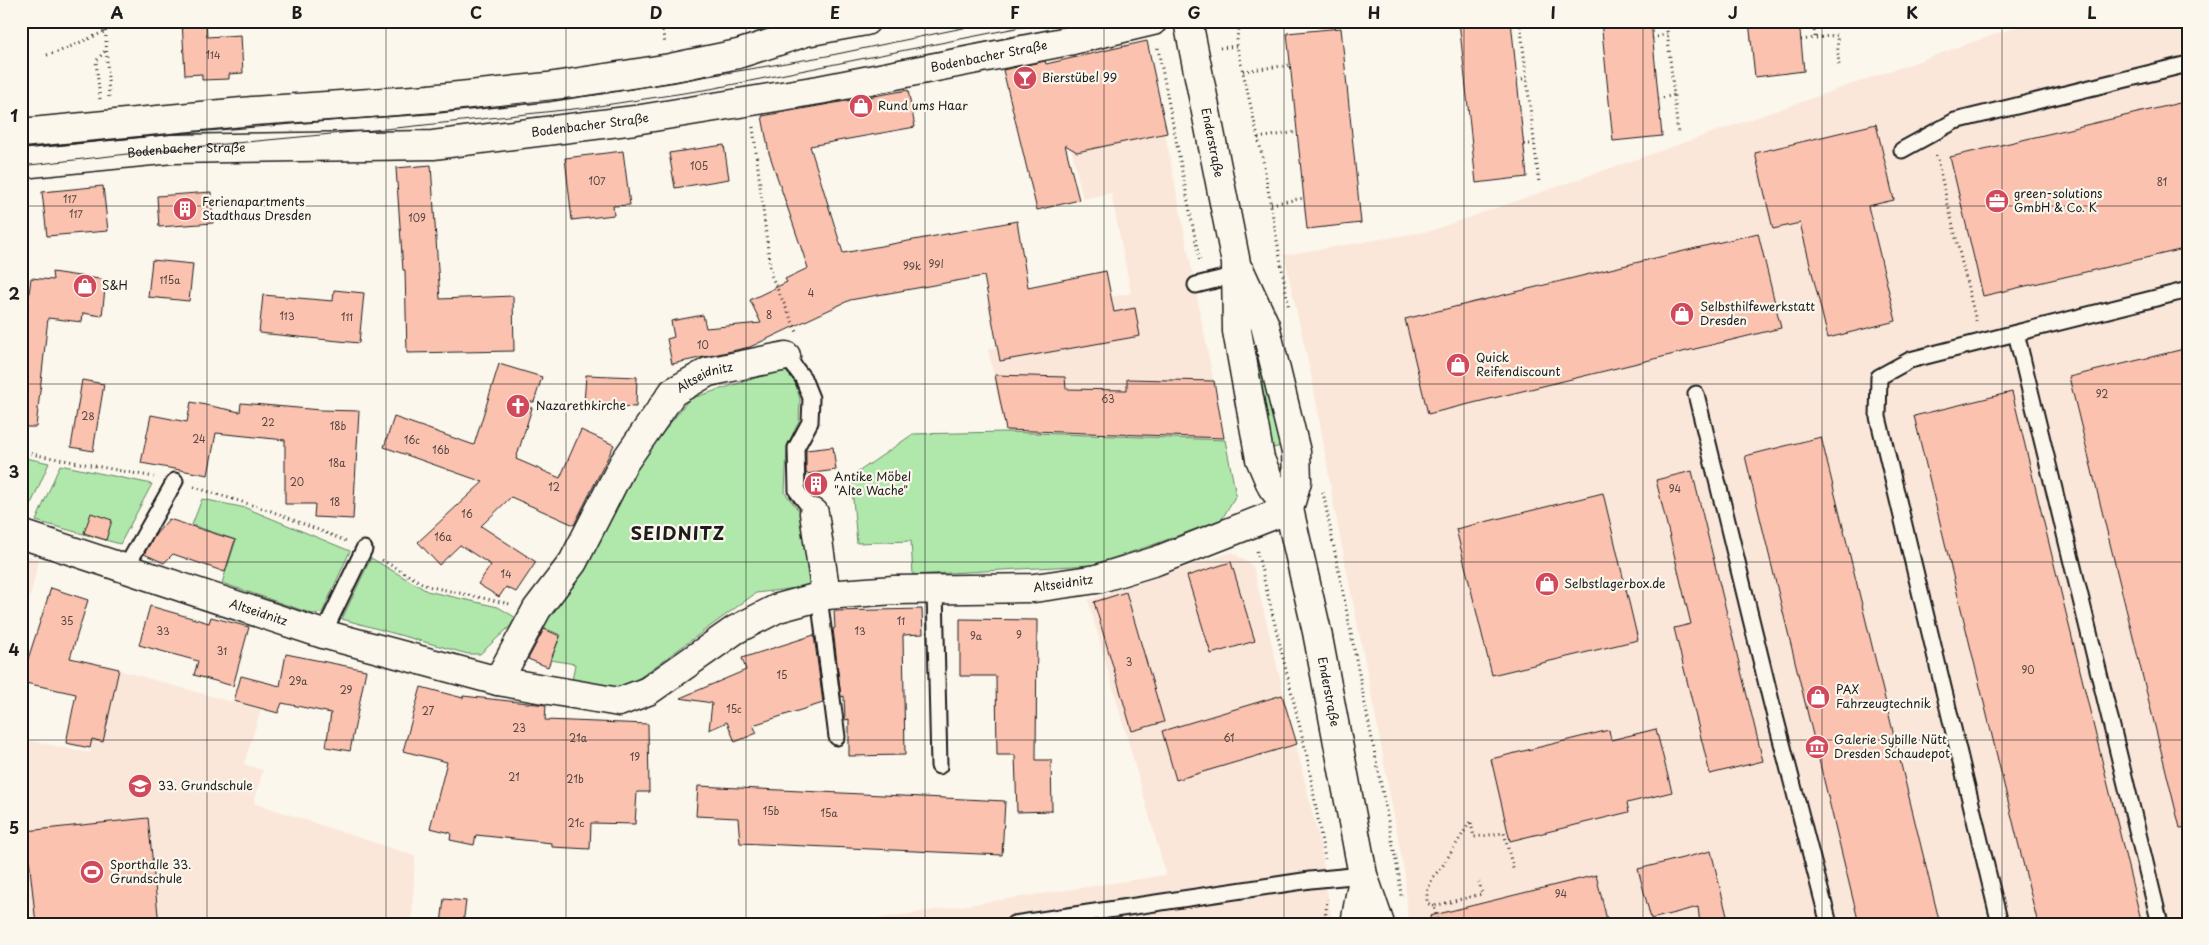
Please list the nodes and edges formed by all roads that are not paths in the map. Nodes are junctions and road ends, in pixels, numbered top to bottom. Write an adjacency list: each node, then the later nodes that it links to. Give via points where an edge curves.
1 (866, 21): 5 (street, via 806,32 738,54 548,87)
2 (1153, 21): 7 (street, Bodenbacher Straße, via 819,90 636,120 433,145 172,149)
3 (1188, 21): 8 (street, Enderstraße)
4 (2188, 64): 6 (lane, via 1955,121)
5 (21, 133)
6 (1902, 150)
7 (21, 164)
8 (1236, 269): 9 (lane); 15 (street, Enderstraße, via 1238,331 1260,459 1272,487); 15 (street, Enderstraße, via 1265,325 1296,452 1297,481)
9 (1196, 285)
10 (2188, 290): 11 (lane)
11 (2016, 333): 31 (lane, via 1910,360 1879,377 1878,417); 32 (lane)
12 (786, 356): 16 (lane, via 803,378 811,398 810,422 796,448 796,457 797,491); 23 (street, Altseidnitz, via 708,372 673,392 623,464 573,562 537,609)
13 (1696, 394): 30 (lane)
14 (175, 481): 19 (lane)
15 (1289, 509): 20 (street, Altseidnitz, via 1156,561 1096,579 1034,588); 26 (street, Enderstraße)
16 (814, 513): 21 (street)
17 (21, 534): 19 (street, Altseidnitz)
18 (364, 549): 22 (lane)
19 (125, 569): 22 (street, Altseidnitz)
20 (935, 590): 21 (street, Altseidnitz); 25 (lane)
21 (822, 596): 23 (street, Altseidnitz, via 778,608 743,626 648,691 619,702); 24 (lane)
22 (323, 634): 23 (street, Altseidnitz)
23 (498, 681)
24 (837, 737)
25 (938, 766)
26 (1363, 874): 27 (street, Enderstraße); 28 (lane); 29 (street, Enderstraße)
27 (1343, 919)
28 (1014, 924)
29 (1380, 924)
30 (1829, 924)
31 (2000, 924)
32 (2160, 924)

